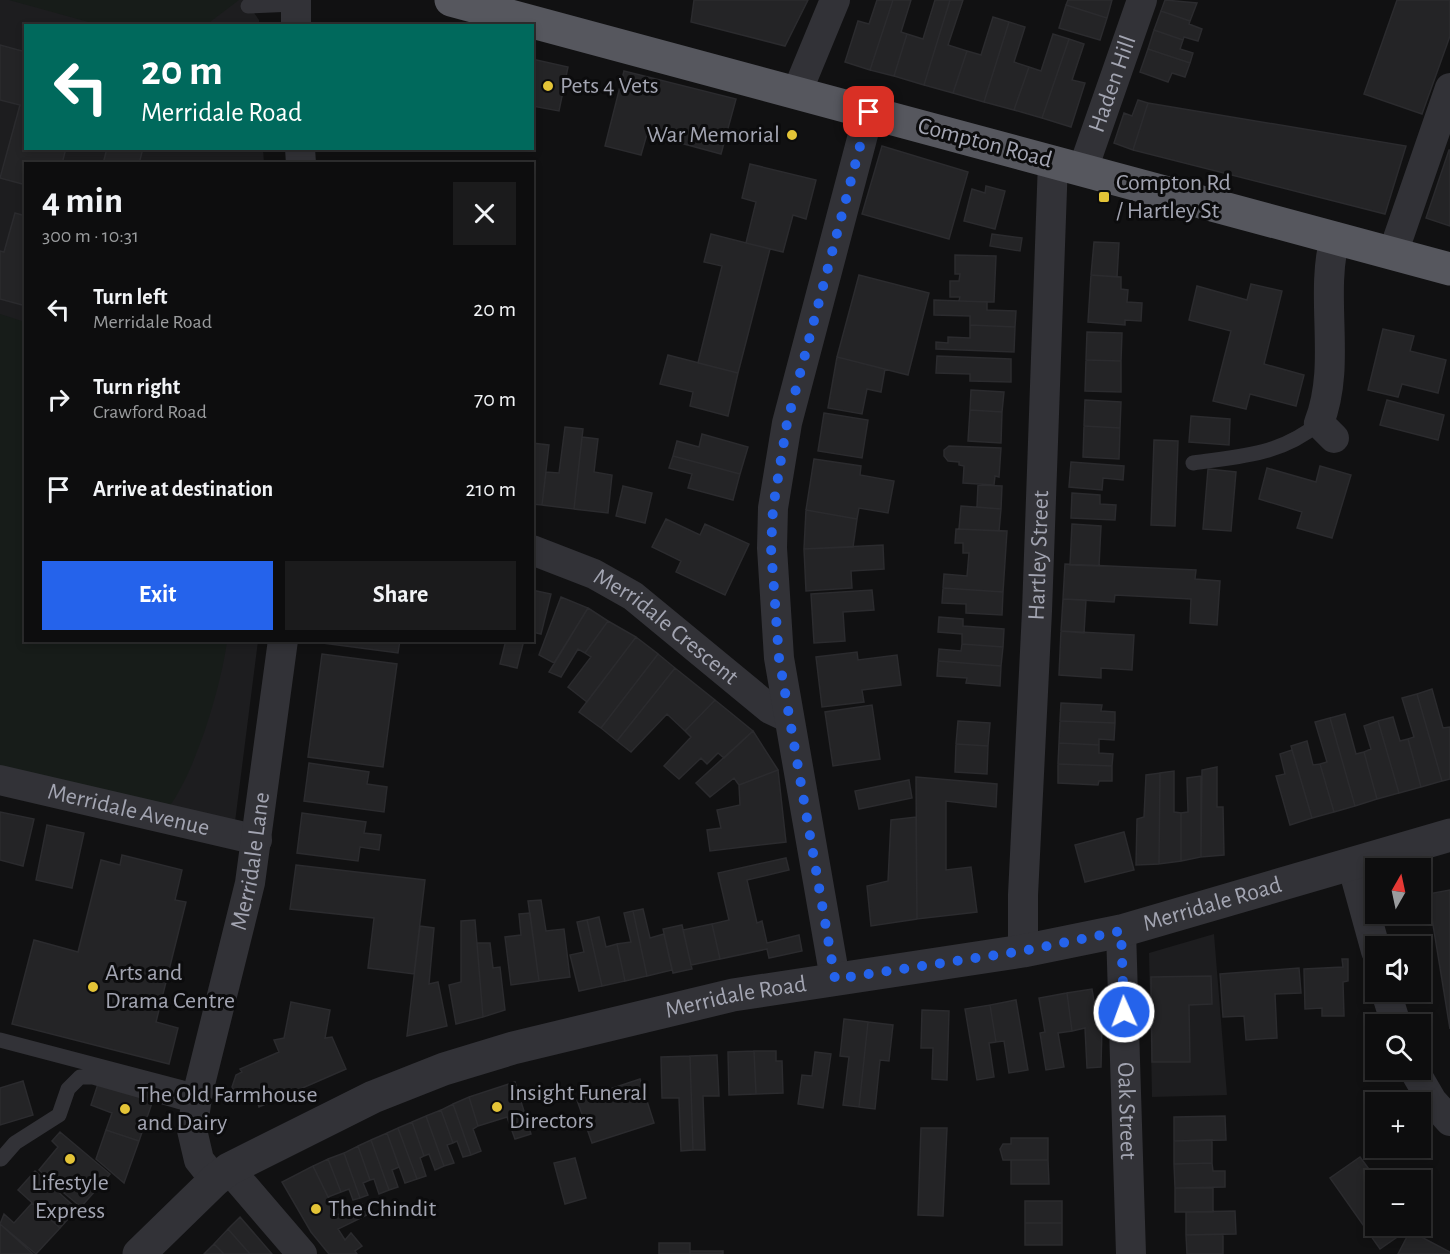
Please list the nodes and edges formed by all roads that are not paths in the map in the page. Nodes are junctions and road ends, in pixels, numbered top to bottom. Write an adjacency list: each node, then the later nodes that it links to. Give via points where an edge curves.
1 (451, 0): 7 (highway, Compton Road)
2 (835, 0): 7 (street)
3 (1142, 0): 9 (street, Haden Hill)
4 (248, 6): 5 (lane)
5 (296, 10)
6 (1450, 88): 11 (street)
7 (797, 92): 8 (highway, Compton Road)
8 (869, 112): 9 (highway, Compton Road); 17 (street, via 787,423 773,508 774,606)
9 (1068, 165): 10 (highway, Compton Road); 24 (street, Hartley Street, via 1037,611)
10 (1335, 237): 11 (highway, Compton Road); 13 (street, via 1328,287)
11 (1393, 253): 12 (highway, Compton Road)
12 (1450, 269)
13 (1326, 430): 14 (lane, via 1258,454)
14 (1193, 463)
15 (534, 551): 17 (street, Merridale Crescent, via 594,574 633,596 770,709)
16 (283, 642): 20 (street, Merridale Lane)
17 (789, 718): 25 (street)
18 (0, 780): 20 (street, Merridale Avenue)
19 (1450, 835): 21 (street, Merridale Road)
20 (257, 840): 28 (street, Merridale Lane)
21 (1352, 864): 22 (street, Merridale Road); 23 (street)
22 (1121, 931): 24 (street, Merridale Road); 34 (street, Oak Street)
23 (1372, 936)
24 (1023, 951): 25 (street, Merridale Road)
25 (835, 979): 31 (street, Merridale Road, via 733,995 636,1017 454,1066 374,1096)
26 (0, 1040): 28 (lane)
27 (1420, 1080): 29 (street)
28 (197, 1099): 30 (lane, via 80,1077 68,1089 59,1114 15,1143); 31 (street, Merridale Lane, via 194,1145 199,1160)
29 (1450, 1121)
30 (1, 1159)
31 (222, 1175): 32 (street, Merridale Road); 33 (street, Merridale Lane)
32 (139, 1254)
33 (302, 1254)
34 (1131, 1254)

